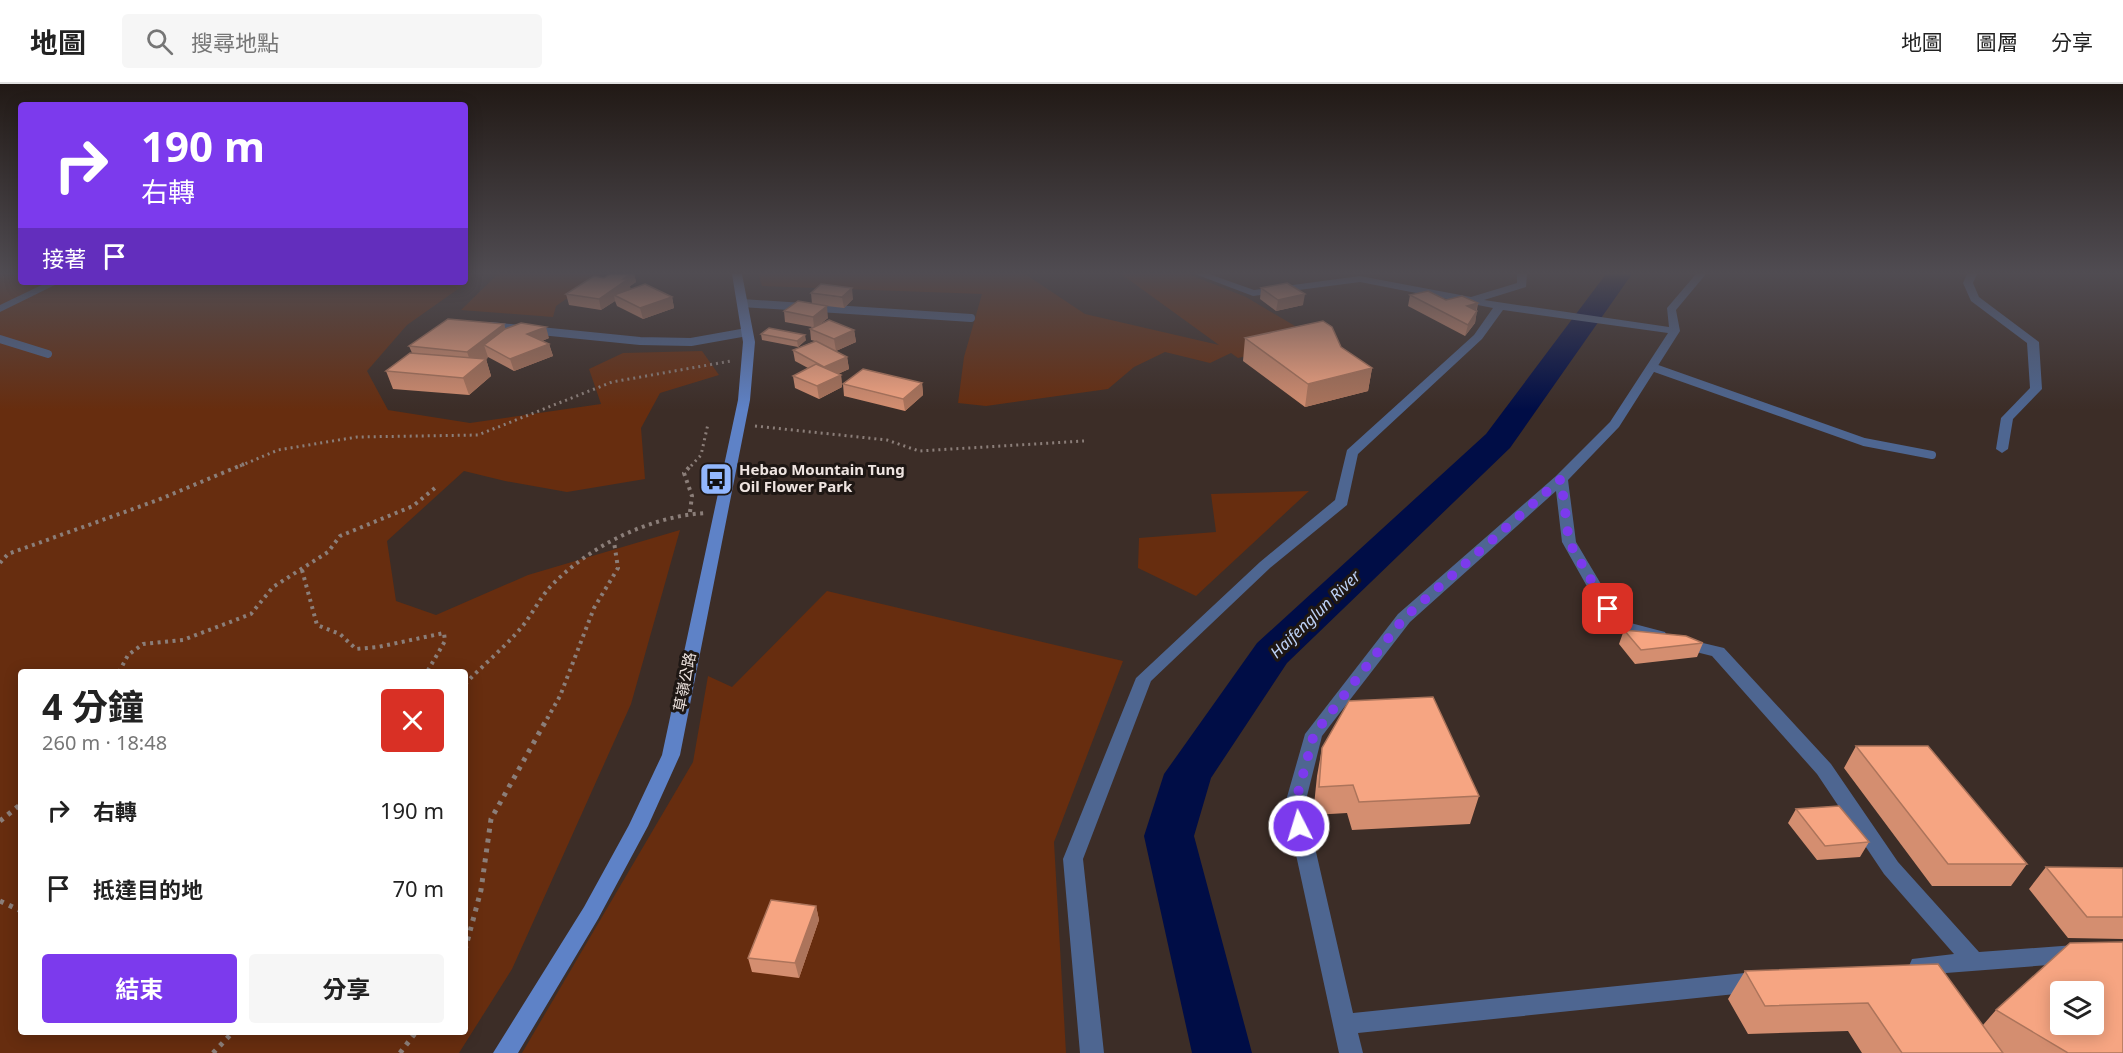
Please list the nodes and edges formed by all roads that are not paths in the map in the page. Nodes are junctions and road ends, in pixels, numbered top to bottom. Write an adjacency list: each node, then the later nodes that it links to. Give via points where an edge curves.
1 (745, 319): 8 (main road, 草嶺公路)
2 (1491, 319): 21 (street, via 1478,337 1352,453 1342,502 1265,566 1144,678 1073,859)
3 (1593, 319): 7 (street)
4 (1673, 319): 7 (street)
5 (2002, 319): 12 (street, via 2033,342 2037,389 2007,418)
6 (480, 324): 8 (lane, via 640,341 691,342)
7 (1675, 331): 11 (street)
8 (747, 332): 20 (main road, 草嶺公路, via 750,357 739,423 671,755 591,913)
9 (0, 339): 10 (lane)
10 (48, 354)
11 (1652, 367): 13 (lane, via 1864,442); 14 (street, via 1615,424)
12 (2002, 449)
13 (1932, 455)
14 (1561, 479): 16 (street, via 1569,542 1617,626 1718,652 1824,769 1891,868); 19 (street, via 1404,618 1314,734 1295,804)
15 (2100, 953): 16 (street)
16 (1973, 960): 17 (street)
17 (1902, 967)
18 (1771, 981): 19 (street)
19 (1343, 1024): 22 (street)
20 (505, 1053)
21 (1092, 1053)
22 (1351, 1053)

